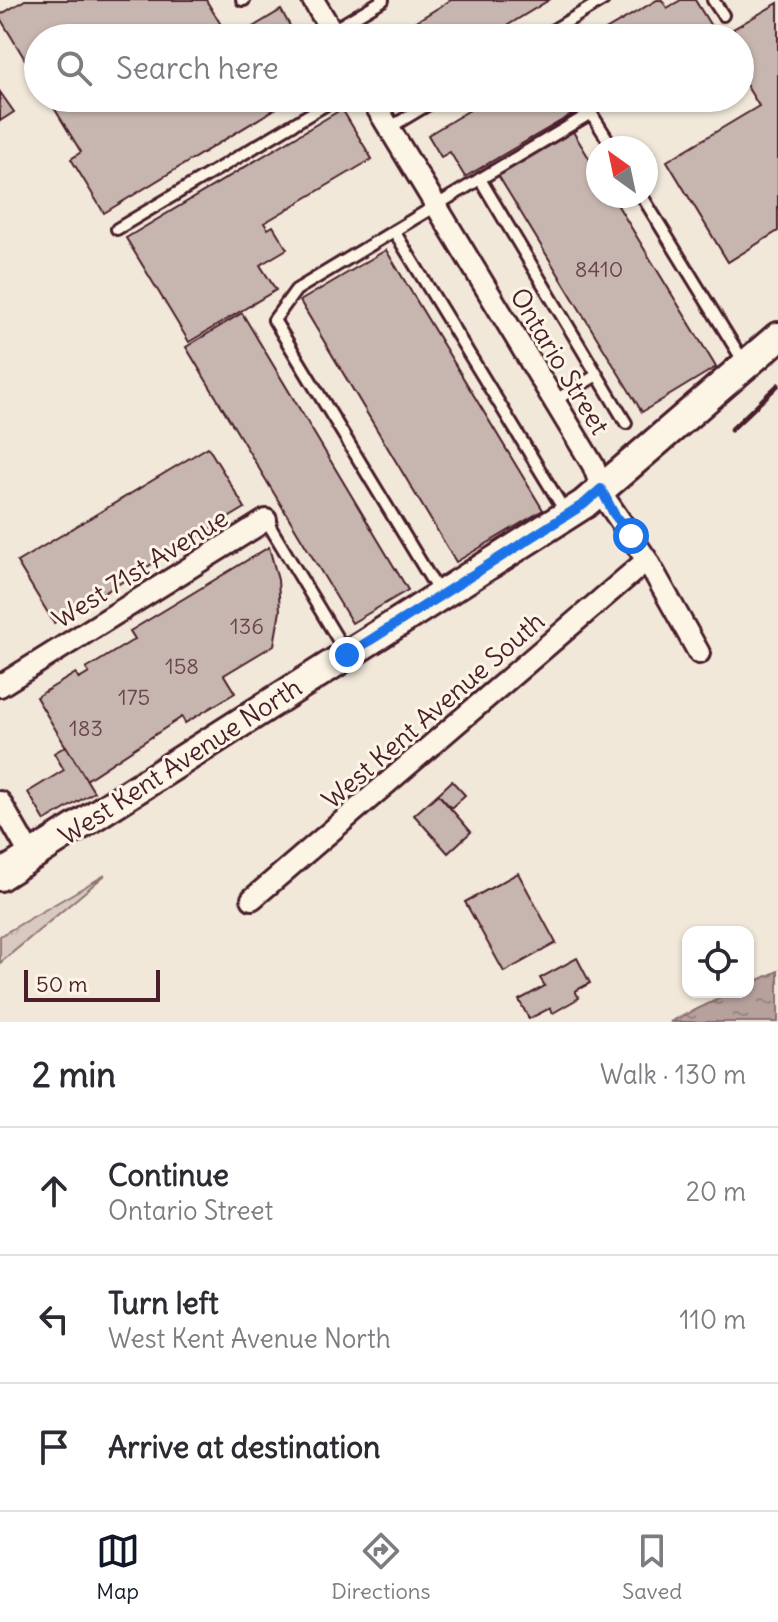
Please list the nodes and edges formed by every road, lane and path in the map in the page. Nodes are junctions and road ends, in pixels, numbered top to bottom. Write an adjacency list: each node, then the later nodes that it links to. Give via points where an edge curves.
1 (313, 0): 6 (street)
2 (603, 0): 8 (lane)
3 (713, 0): 5 (lane)
4 (377, 2): 7 (lane)
5 (723, 15)
6 (328, 24)
7 (347, 24)
8 (563, 24)
9 (313, 112): 17 (lane)
10 (379, 112): 12 (street, Ontario Street)
11 (416, 112): 12 (lane)
12 (389, 128): 15 (street, Ontario Street)
13 (605, 136): 14 (lane, via 591,113)
14 (480, 179): 15 (lane); 21 (lane)
15 (436, 206): 18 (lane); 22 (street, Ontario Street)
16 (649, 208): 20 (lane)
17 (117, 229)
18 (394, 231): 25 (lane); 28 (lane, via 296,290 274,320)
19 (778, 337): 20 (street, West Kent Avenue North)
20 (746, 365): 24 (street, West Kent Avenue North)
21 (597, 375): 22 (lane); 23 (lane)
22 (554, 401): 24 (street, Ontario Street, via 593,465)
23 (626, 423)
24 (601, 489): 25 (street, West Kent Avenue North); 27 (street, Ontario Street)
25 (567, 515): 28 (street, West Kent Avenue North)
26 (266, 520): 30 (lane); 31 (street, West 71st Avenue)
27 (647, 560): 29 (street, Ontario Street); 35 (street, West Kent Avenue South)
28 (441, 595): 30 (street, West Kent Avenue North)
29 (699, 653)
30 (347, 655): 33 (street, West Kent Avenue North)
31 (0, 686)
32 (0, 802): 33 (street)
33 (31, 856): 34 (street, West Kent Avenue North)
34 (0, 876)
35 (252, 899)

